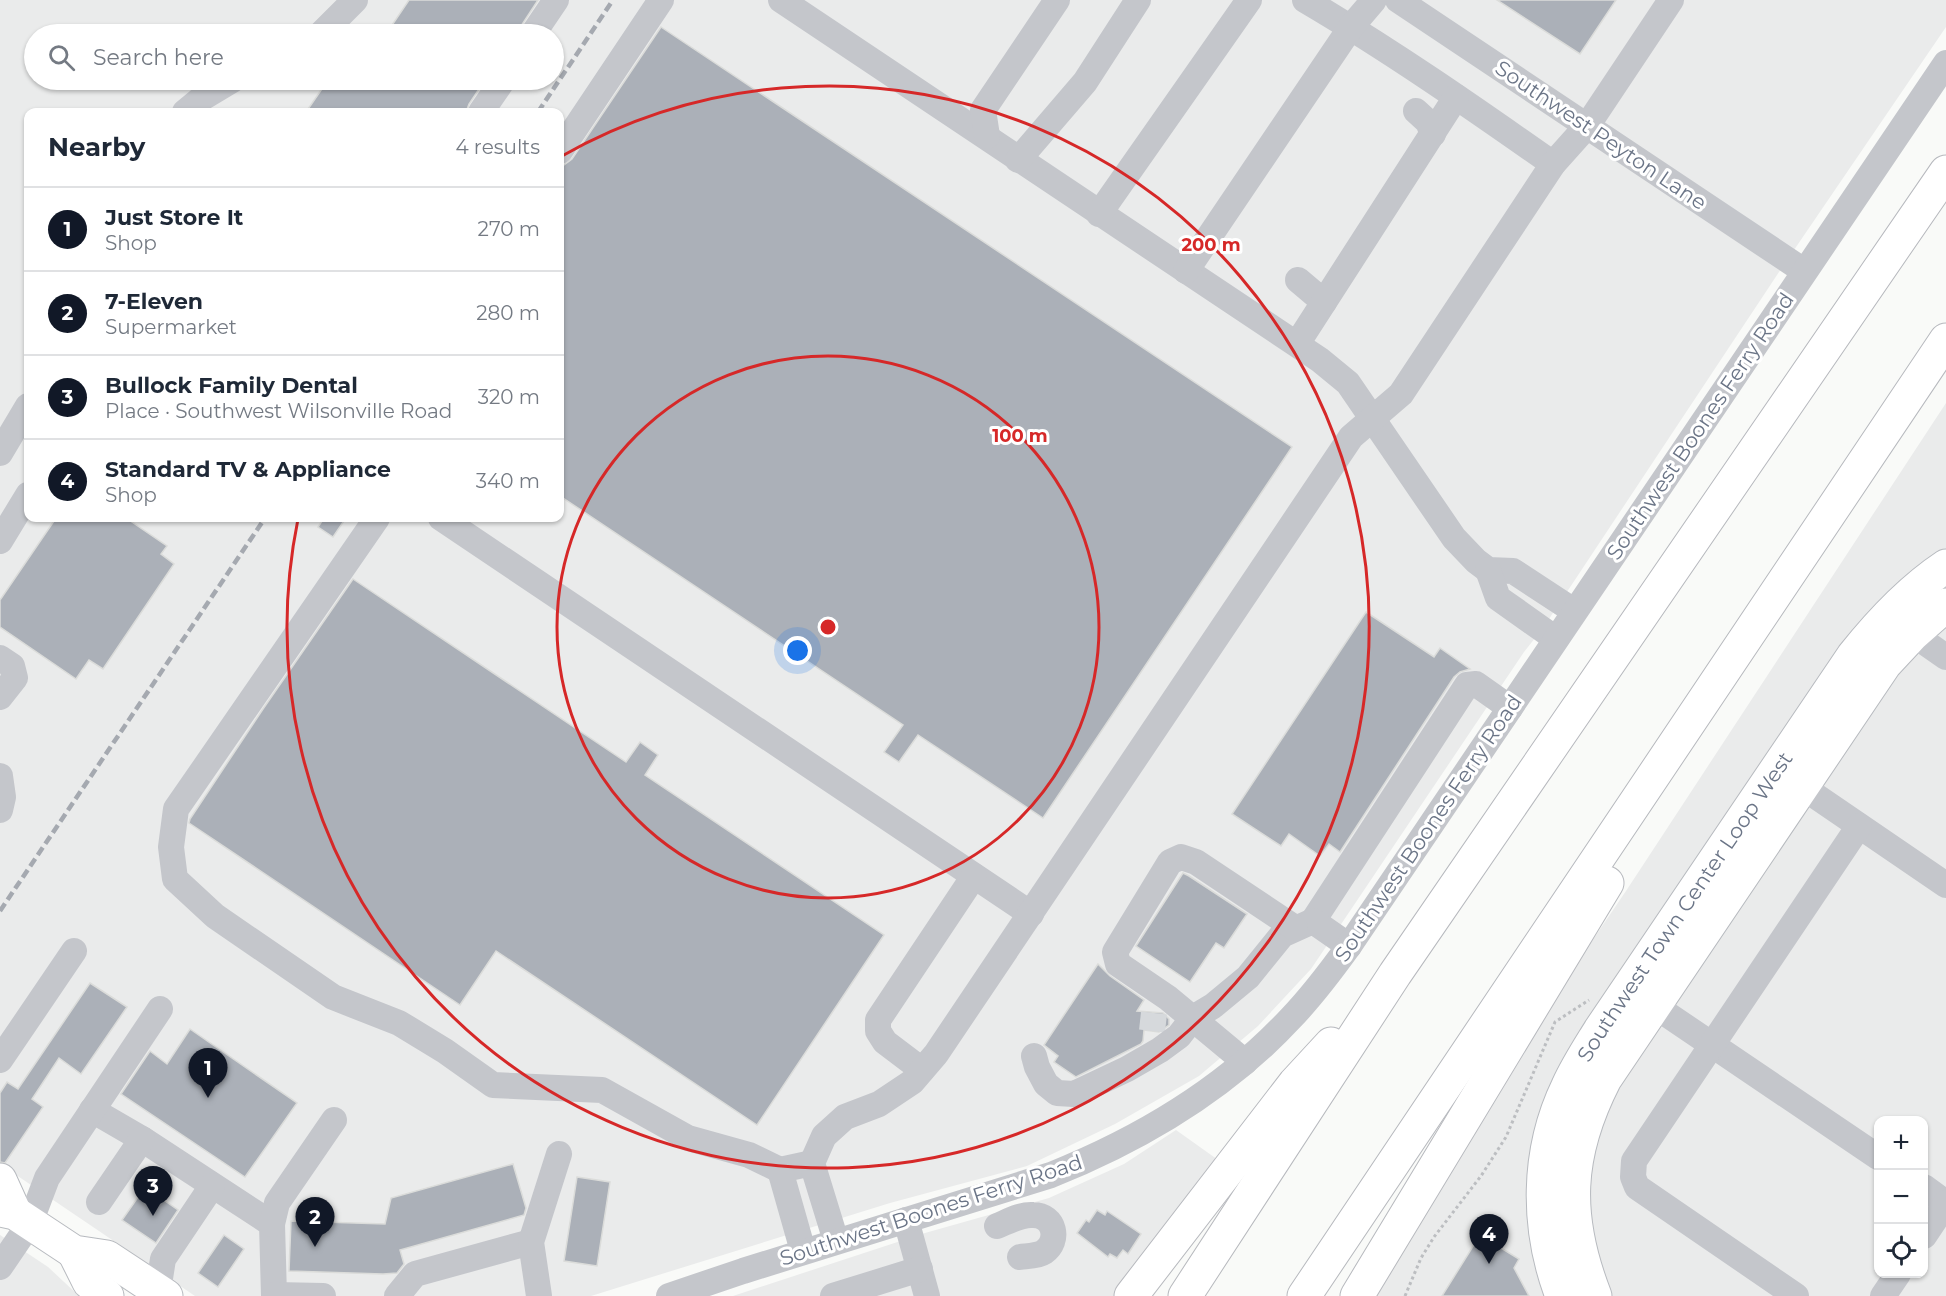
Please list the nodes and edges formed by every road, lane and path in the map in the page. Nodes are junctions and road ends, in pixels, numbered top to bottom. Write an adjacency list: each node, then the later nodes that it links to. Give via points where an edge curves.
1 (355, 0): 12 (street)
2 (556, 0): 13 (street)
3 (661, 0): 25 (street)
4 (781, 0): 24 (street)
5 (1057, 0): 24 (street, via 983,111)
6 (1138, 0): 26 (street, via 1085,82)
7 (1249, 0): 29 (street)
8 (1305, 0): 14 (street)
9 (1374, 0): 14 (street)
10 (1398, 0): 22 (street, Southwest Peyton Lane)
11 (1671, 0): 22 (street)
12 (331, 24)
13 (540, 24)
14 (1351, 27): 18 (street); 30 (street)
15 (1946, 63): 31 (street, Southwest Boones Ferry Road)
16 (215, 90): 19 (street)
17 (496, 90): 20 (street)
18 (1456, 97): 23 (street); 27 (street)
19 (190, 108)
20 (484, 108)
21 (1416, 111): 23 (street, via 1428,122)
22 (1587, 126): 27 (street); 31 (street, Southwest Peyton Lane)
23 (1433, 134): 33 (street)
24 (987, 136): 26 (street)
25 (564, 145)
26 (1018, 160): 29 (street)
27 (1553, 164): 37 (street, via 1401,394)
28 (1946, 172): 64 (main road)
29 (1099, 214): 30 (street)
30 (1186, 271): 35 (street)
31 (1804, 271): 46 (street, Southwest Boones Ferry Road)
32 (1298, 280): 33 (street)
33 (1324, 302): 35 (street)
34 (1946, 340): 57 (main road)
35 (1297, 344): 37 (street, via 1348,383)
36 (24, 413): 38 (street)
37 (1372, 420): 44 (street, via 1454,538); 60 (street, via 1351,437)
38 (0, 453)
39 (24, 502): 42 (street)
40 (374, 522): 81 (street, via 176,809 171,847 176,879 215,916 333,997 399,1023 493,1085 602,1090 687,1138 749,1155)
41 (447, 522): 58 (street)
42 (0, 541)
43 (1946, 566): 66 (main road, Southwest Town Center Loop West, via 1900,603 1853,656)
44 (1488, 570): 46 (street, via 1513,571); 48 (street, via 1498,598)
45 (1946, 605): 47 (main road, Southwest Town Center Loop West)
46 (1574, 611): 48 (street, Southwest Boones Ferry Road)
47 (1913, 634): 49 (street); 54 (main road, Southwest Town Center Loop West, via 1885,664)
48 (1556, 639): 52 (street, Southwest Boones Ferry Road)
49 (1946, 657)
50 (0, 658): 51 (street, via 12,666 15,678)
51 (0, 697)
52 (1510, 708): 61 (street, via 1476,684 1467,685); 62 (street, Southwest Boones Ferry Road)
53 (0, 776): 55 (street)
54 (1801, 786): 56 (street); 66 (main road, Southwest Town Center Loop West, via 1730,894)
55 (0, 810)
56 (1859, 826): 59 (street); 70 (street)
57 (1610, 841): 111 (main road); 112 (main road, via 1610,877)
58 (974, 876): 60 (street); 74 (street, via 878,1020 878,1031 885,1042)
59 (1946, 885)
60 (1030, 914): 74 (street)
61 (1304, 924): 62 (street); 68 (street, via 1282,935 1248,977); 69 (street, via 1196,862 1181,857 1170,862 1115,952 1118,964)
62 (1349, 946): 73 (street, Southwest Boones Ferry Road, via 1291,1018)
63 (74, 951): 72 (street)
64 (1395, 974): 109 (main road, via 1295,1083); 110 (main road)
65 (1595, 996): 113 (path, via 1555,1022 1506,1137 1434,1237)
66 (1641, 996): 70 (street); 114 (main road, Southwest Town Center Loop West, via 1600,1030 1573,1076 1548,1141 1542,1211); 115 (main road, Southwest Town Center Loop West, via 1594,1100 1575,1165 1575,1236)
67 (160, 1009): 75 (street)
68 (1193, 1018): 69 (street); 69 (street, via 1179,1036); 73 (street)
69 (1160, 1022): 71 (street, via 1126,1069 1074,1095 1057,1093 1046,1084)
70 (1712, 1044): 79 (street); 116 (street, via 1639,1151 1632,1177 1637,1187)
71 (1034, 1056)
72 (0, 1060)
73 (1245, 1062): 88 (street, Southwest Boones Ferry Road, via 1168,1118 1092,1158)
74 (922, 1070): 80 (street, via 912,1082 879,1104 845,1117 824,1136)
75 (92, 1110): 77 (street); 87 (street, via 47,1178)
76 (334, 1120): 89 (street, via 278,1203)
77 (142, 1139): 83 (street); 85 (street)
78 (559, 1154): 93 (street)
79 (1874, 1154)
80 (812, 1163): 81 (street); 92 (street)
81 (780, 1170): 94 (street)
82 (0, 1180): 87 (main road)
83 (212, 1186): 89 (street); 100 (street, via 163,1258)
84 (1928, 1190): 86 (street)
85 (99, 1202)
86 (1946, 1203): 91 (street)
87 (15, 1215): 95 (main road); 97 (street)
88 (906, 1220): 92 (street, Southwest Boones Ferry Road); 98 (street)
89 (272, 1224): 101 (street)
90 (997, 1227): 96 (street, via 1032,1214 1052,1225 1051,1245 1042,1254)
91 (1928, 1229)
92 (836, 1241): 94 (street, Southwest Boones Ferry Road)
93 (531, 1242): 104 (street, via 415,1274); 105 (street)
94 (803, 1251): 106 (street, Southwest Boones Ferry Road)
95 (75, 1255): 100 (main road, via 107,1257); 102 (main road, via 89,1282)
96 (1020, 1257)
97 (0, 1268)
98 (920, 1269): 107 (street); 108 (street)
99 (1895, 1278): 117 (street)
100 (156, 1294)
101 (274, 1295): 103 (street)
102 (107, 1296)
103 (322, 1296)
104 (396, 1296)
105 (539, 1296)
106 (669, 1296)
107 (833, 1296)
108 (927, 1296)
109 (1131, 1296)
110 (1185, 1296)
111 (1304, 1296)
112 (1357, 1296)
113 (1405, 1296)
114 (1562, 1296)
115 (1594, 1296)
116 (1797, 1296)
117 (1883, 1296)

